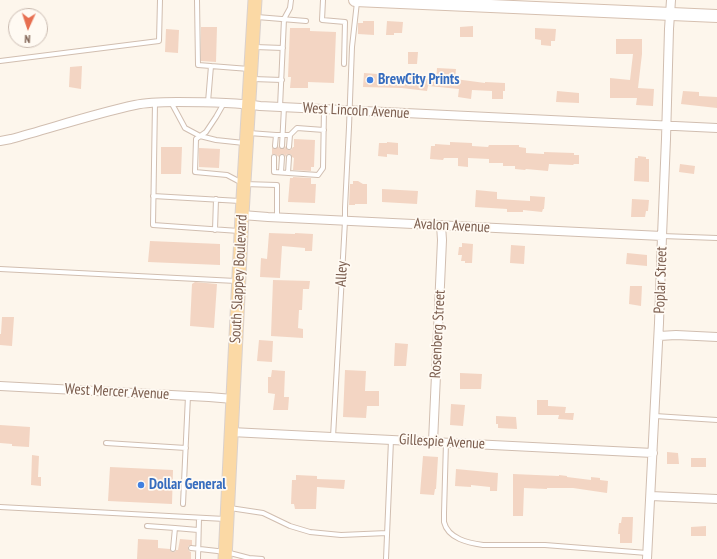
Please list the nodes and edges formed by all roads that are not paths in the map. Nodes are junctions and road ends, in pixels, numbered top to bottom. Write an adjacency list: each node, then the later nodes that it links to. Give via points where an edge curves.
1 (160, 0): 16 (lane, via 159,40)
2 (197, 0): 18 (lane, via 198,65)
3 (255, 0): 11 (main road, South Slappey Boulevard)
4 (291, 0): 12 (lane)
5 (323, 0): 17 (lane, via 322,20 345,22)
6 (356, 0): 7 (street); 28 (lane, Alley)
7 (372, 0): 9 (street)
8 (670, 0): 9 (street, Poplar Street)
9 (670, 14): 10 (street); 29 (street, Poplar Street)
10 (717, 16)
11 (254, 17): 12 (lane); 14 (main road, South Slappey Boulevard)
12 (284, 19): 13 (lane); 15 (lane)
13 (306, 21)
14 (253, 46): 15 (lane); 19 (main road, South Slappey Boulevard)
15 (283, 48): 20 (lane)
16 (0, 61)
17 (344, 64)
18 (211, 66): 19 (lane); 22 (lane)
19 (251, 74): 20 (lane); 25 (main road, South Slappey Boulevard)
20 (282, 80): 26 (lane)
21 (171, 102): 22 (street, West Lincoln Avenue); 23 (street, West Lincoln Avenue); 35 (lane, via 185,128)
22 (208, 102): 24 (street, West Lincoln Avenue)
23 (155, 103): 37 (street, West Lincoln Avenue, via 136,105); 47 (lane)
24 (224, 103): 25 (street, West Lincoln Avenue); 35 (lane, via 206,132)
25 (249, 104): 26 (street, West Lincoln Avenue); 36 (main road, South Slappey Boulevard)
26 (282, 107): 27 (street, West Lincoln Avenue); 33 (lane)
27 (324, 109): 28 (street, West Lincoln Avenue); 31 (lane)
28 (350, 111): 29 (street, West Lincoln Avenue); 52 (lane, Alley)
29 (666, 126): 30 (street, West Lincoln Avenue); 56 (street, Poplar Street)
30 (717, 128)
31 (324, 130): 34 (lane, via 297,128); 45 (lane, via 324,168 318,175)
32 (276, 135): 33 (lane); 36 (lane); 38 (lane)
33 (283, 135): 34 (lane); 39 (lane)
34 (290, 135): 40 (lane)
35 (200, 136): 36 (lane, via 216,140); 46 (lane, via 196,139 195,172 227,175)
36 (247, 138): 46 (main road, South Slappey Boulevard)
37 (0, 141)
38 (275, 146)
39 (282, 146)
40 (289, 147)
41 (274, 156): 44 (lane, via 274,172)
42 (282, 157): 44 (lane)
43 (289, 157): 45 (lane)
44 (281, 172): 45 (lane)
45 (288, 173)
46 (244, 184): 49 (main road, South Slappey Boulevard); 51 (lane, via 277,184)
47 (153, 196): 48 (lane); 54 (lane, via 153,225)
48 (216, 199): 49 (lane); 54 (lane)
49 (243, 201): 50 (main road, South Slappey Boulevard)
50 (242, 215): 51 (street, Avalon Avenue); 55 (main road, South Slappey Boulevard)
51 (277, 218): 52 (street, Avalon Avenue)
52 (345, 221): 53 (street, Avalon Avenue); 68 (lane, Alley)
53 (441, 226): 56 (street, Avalon Avenue); 70 (street, Rosenberg Street)
54 (215, 230): 55 (lane)
55 (241, 232): 59 (main road, South Slappey Boulevard)
56 (662, 236): 57 (lane); 60 (street, Poplar Street)
57 (717, 238)
58 (0, 269): 59 (lane)
59 (239, 281): 64 (main road, South Slappey Boulevard)
60 (658, 336): 61 (street); 65 (street, Poplar Street)
61 (717, 337)
62 (0, 386): 63 (street, West Mercer Avenue)
63 (188, 396): 64 (street, West Mercer Avenue); 73 (lane)
64 (233, 399): 67 (main road, South Slappey Boulevard)
65 (655, 416): 66 (lane); 74 (street, Poplar Street)
66 (717, 420)
67 (231, 432): 68 (street, Gillespie Avenue); 79 (main road, South Slappey Boulevard)
68 (334, 437): 69 (street, Gillespie Avenue)
69 (391, 440): 70 (street, Gillespie Avenue); 84 (lane)
70 (432, 442): 71 (street, Gillespie Avenue)
71 (446, 442): 74 (street, Gillespie Avenue); 89 (lane, via 444,523 455,537 483,545 545,545)
72 (106, 443): 73 (lane)
73 (186, 448): 77 (lane)
74 (653, 453): 75 (street, Poplar Street)
75 (650, 496): 76 (street); 89 (street, Poplar Street)
76 (717, 499)
77 (183, 504)
78 (0, 507): 80 (lane)
79 (227, 514): 80 (lane); 84 (lane, via 239,509 263,513 310,532); 88 (main road, South Slappey Boulevard)
80 (199, 518): 83 (lane)
81 (147, 526): 82 (lane)
82 (175, 528): 83 (lane); 85 (lane, via 173,548)
83 (198, 530): 87 (lane)
84 (387, 533): 93 (lane)
85 (179, 547)
86 (191, 548): 87 (lane)
87 (198, 548): 88 (lane); 90 (lane)
88 (225, 555): 91 (lane)
89 (647, 556)
90 (198, 559)
91 (255, 559): 92 (lane)
92 (262, 559)
93 (386, 559)

